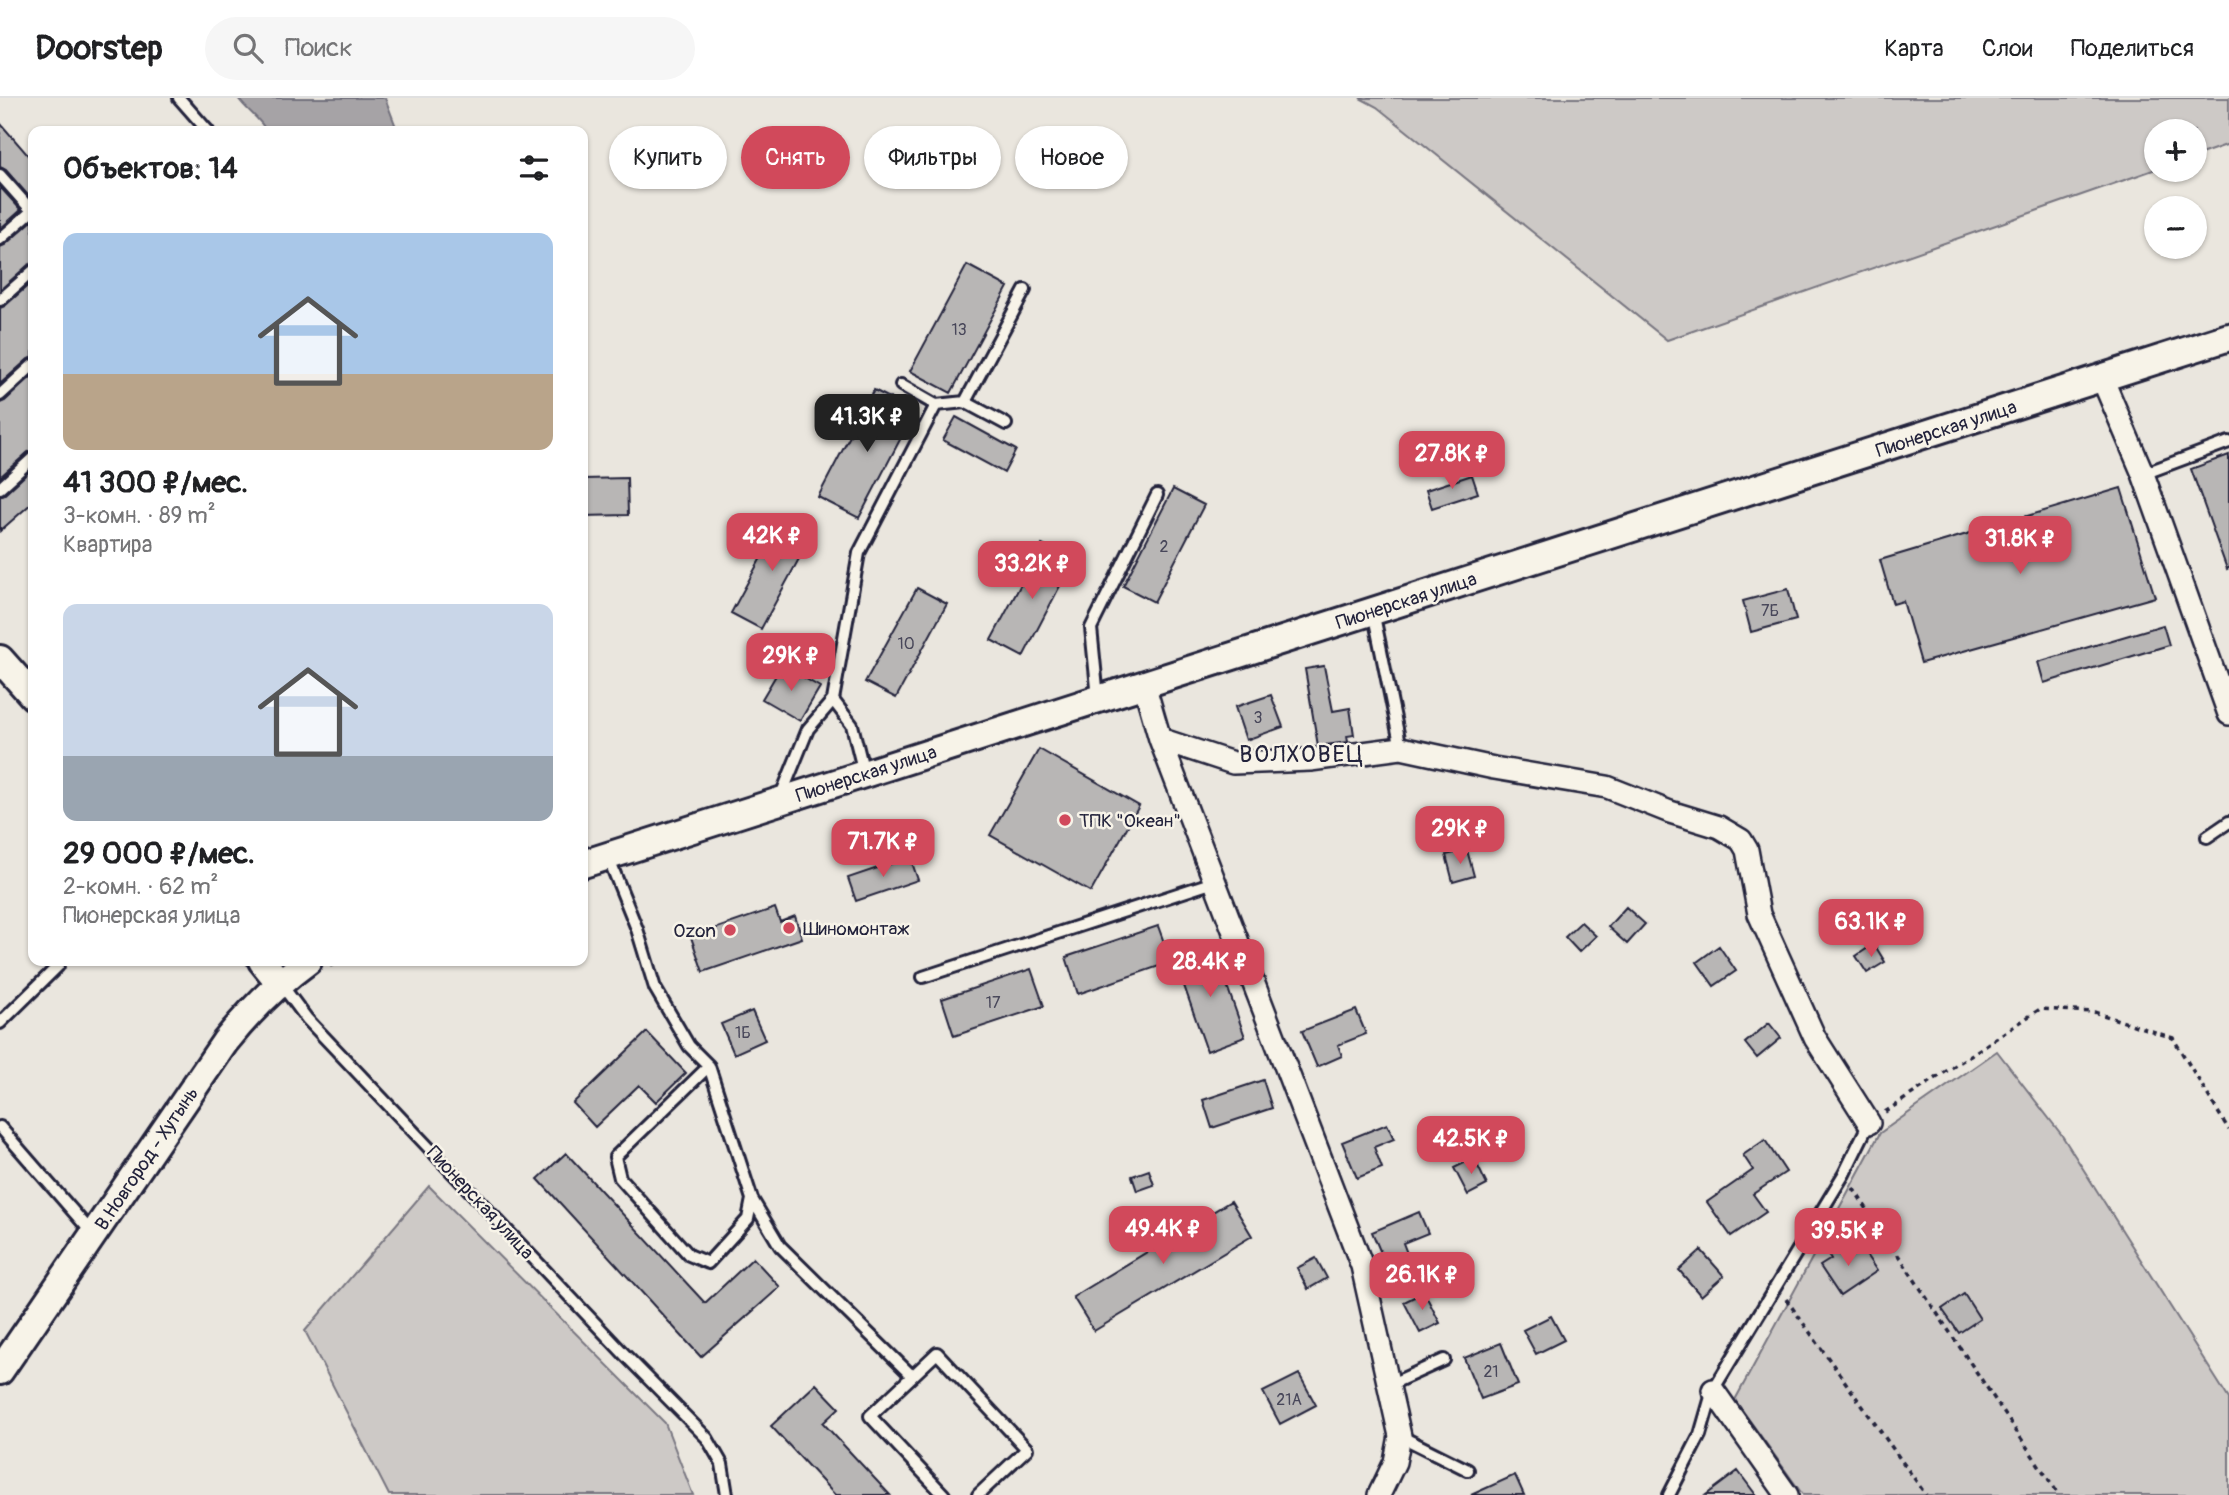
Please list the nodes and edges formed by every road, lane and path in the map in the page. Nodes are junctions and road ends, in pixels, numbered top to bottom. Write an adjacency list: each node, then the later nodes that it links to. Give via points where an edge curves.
1 (179, 98): 2 (lane)
2 (204, 126)
3 (0, 176): 4 (lane)
4 (28, 207)
5 (28, 214): 6 (lane)
6 (0, 239)
7 (28, 275): 9 (lane)
8 (1025, 290): 15 (lane)
9 (0, 300)
10 (2229, 337): 12 (street, Пионерская улица)
11 (28, 370): 14 (lane)
12 (2102, 378): 20 (street); 23 (street, Пионерская улица)
13 (901, 385): 16 (lane)
14 (0, 395)
15 (965, 402): 16 (lane); 17 (lane)
16 (936, 405): 28 (lane, via 859,553)
17 (1006, 424)
18 (2229, 442): 20 (lane)
19 (28, 463): 21 (lane)
20 (2143, 474): 29 (street)
21 (0, 488)
22 (1157, 495): 27 (lane, via 1091,628)
23 (1373, 611): 25 (street, Пионерская улица); 31 (lane)
24 (0, 659): 26 (street)
25 (1144, 684): 27 (street, Пионерская улица); 30 (street)
26 (28, 690)
27 (1098, 698): 32 (street, Пионерская улица)
28 (833, 700): 32 (lane, via 852,725); 33 (lane, via 808,729)
29 (2229, 714)
30 (1160, 739): 31 (street, via 1233,764 1310,761); 37 (street)
31 (1401, 748): 45 (street, via 1607,787 1719,827 1741,840 1759,914 1815,1038)
32 (864, 774): 33 (street, Пионерская улица)
33 (779, 800): 36 (street, Пионерская улица)
34 (2229, 822): 35 (lane)
35 (2207, 837)
36 (594, 861): 44 (lane, via 612,867 655,988 689,1046)
37 (1214, 882): 41 (lane); 55 (street, via 1362,1266)
38 (58, 966): 43 (lane)
39 (266, 966): 42 (street, Пионерская улица)
40 (301, 966): 42 (street, В.Новгород - Хутынь)
41 (923, 977)
42 (279, 982): 50 (street, В.Новгород - Хутынь, via 225,1042); 59 (lane, Пионерская улица, via 317,1029 707,1437 722,1464)
43 (0, 1023)
44 (709, 1066): 49 (lane); 49 (lane, via 615,1157 620,1178 689,1255 708,1263 748,1219)
45 (1869, 1123): 47 (path, via 2040,1009 2094,1012 2173,1038); 48 (lane)
46 (0, 1127): 50 (lane)
47 (2229, 1130)
48 (1844, 1174): 51 (lane); 66 (path)
49 (752, 1199): 54 (lane, via 780,1246)
50 (93, 1235): 53 (street, В.Новгород - Хутынь)
51 (1777, 1285): 56 (lane); 65 (path)
52 (1444, 1360): 55 (lane)
53 (0, 1371)
54 (912, 1376): 60 (lane, via 870,1416); 61 (lane, via 937,1353 1027,1449)
55 (1389, 1385): 57 (street)
56 (1713, 1390): 63 (lane, via 1700,1435); 64 (street)
57 (1400, 1436): 58 (lane); 62 (street, via 1395,1462)
58 (1468, 1470)
59 (727, 1495)
60 (944, 1495)
61 (978, 1495)
62 (1379, 1495)
63 (1669, 1495)
64 (1787, 1495)
65 (1926, 1495)
66 (2059, 1495)

